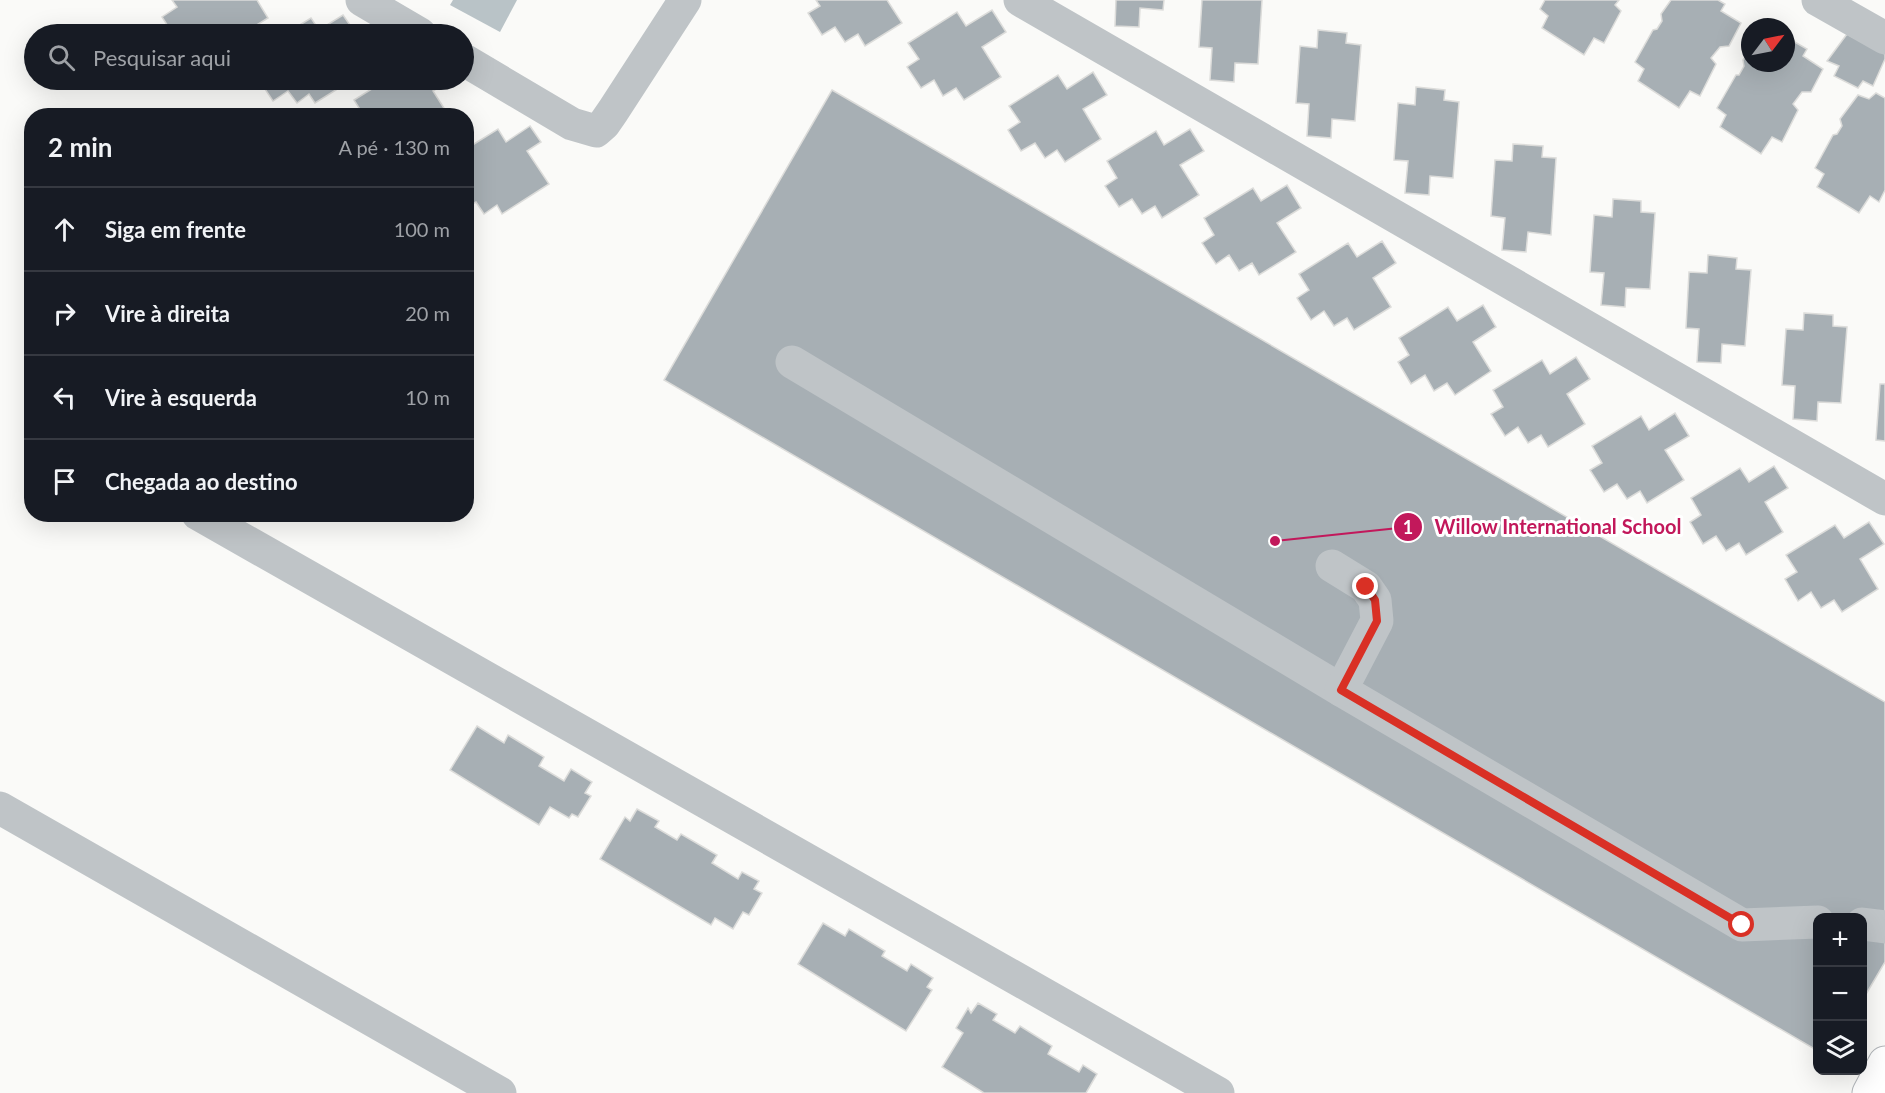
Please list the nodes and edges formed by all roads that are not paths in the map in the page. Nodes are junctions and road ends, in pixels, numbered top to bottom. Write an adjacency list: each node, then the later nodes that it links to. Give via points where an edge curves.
1 (362, 0): 5 (street)
2 (685, 0): 7 (street, via 596,131 572,124)
3 (1020, 0): 9 (street)
4 (1818, 0): 6 (street)
5 (403, 24)
6 (1885, 38)
7 (474, 66)
8 (792, 362): 12 (street)
9 (1885, 499)
10 (212, 522): 19 (street)
11 (1332, 566): 12 (street, via 1366,587 1375,600 1377,621)
12 (1341, 690): 14 (street, via 1742,925)
13 (0, 808): 18 (street)
14 (1813, 922)
15 (1867, 925): 16 (street)
16 (1885, 927)
17 (1885, 1064): 20 (highway)
18 (500, 1093)
19 (1218, 1093)
20 (1869, 1093)

